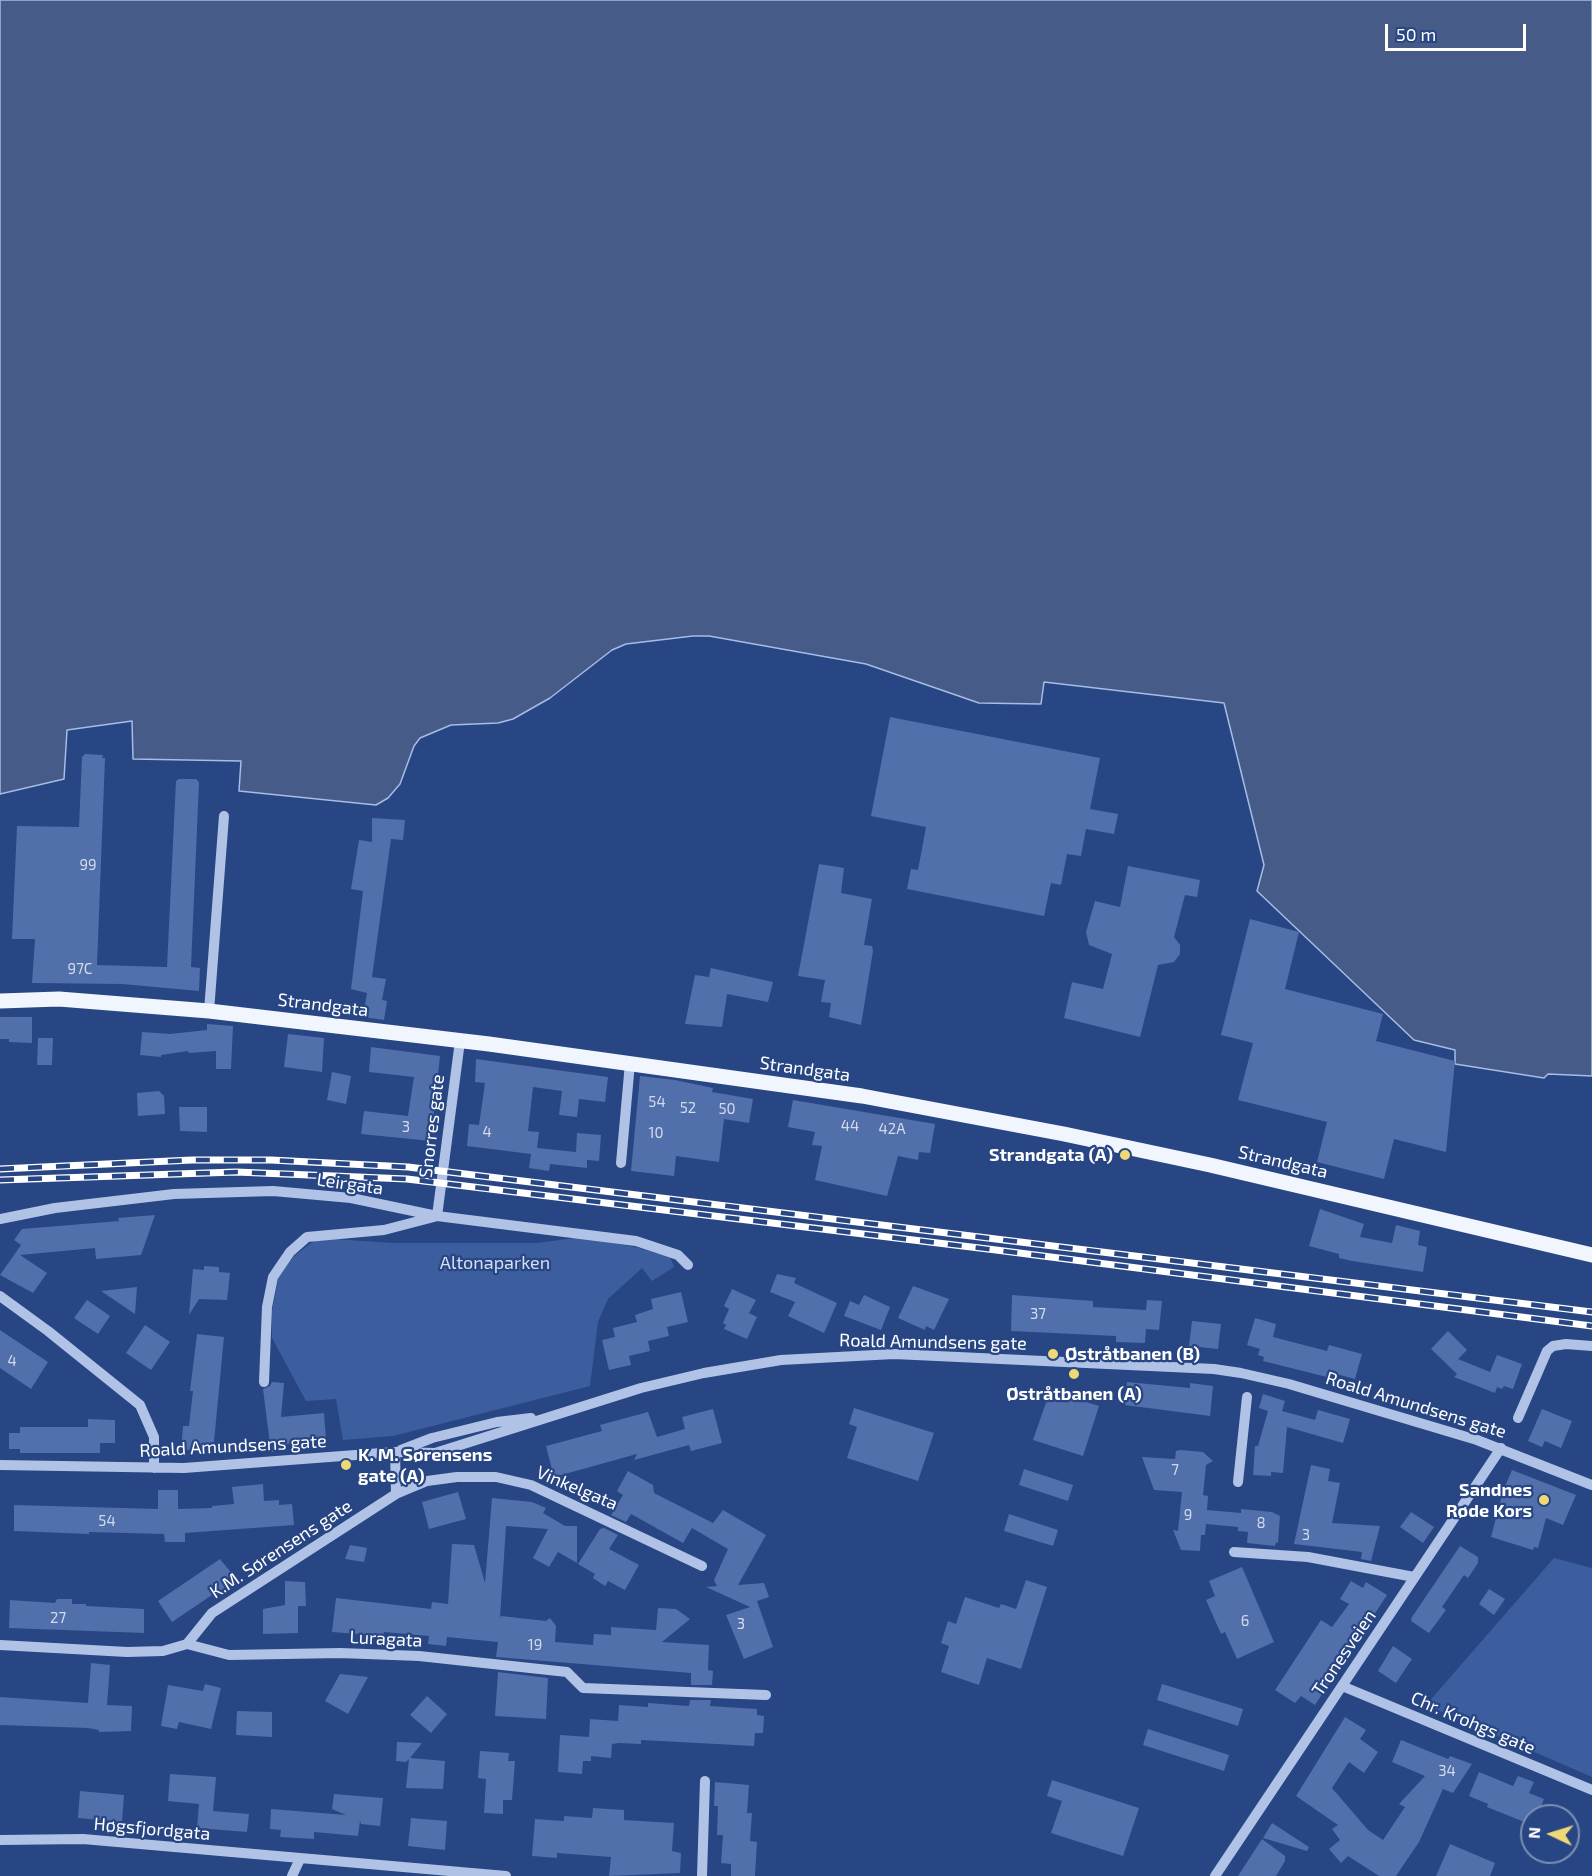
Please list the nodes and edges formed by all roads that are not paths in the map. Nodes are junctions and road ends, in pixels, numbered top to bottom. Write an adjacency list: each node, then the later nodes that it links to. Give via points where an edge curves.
1 (224, 816): 3 (street)
2 (0, 1001): 3 (main road, Strandgata, via 59,999)
3 (209, 1011): 4 (main road, Strandgata)
4 (460, 1041): 5 (main road, Strandgata); 7 (street, Snorres gate)
5 (630, 1064): 6 (street); 9 (main road, Strandgata, via 862,1096 1064,1134)
6 (621, 1163)
7 (437, 1216): 8 (street, Leirgata, via 351,1198 273,1191 174,1194 55,1208); 10 (street, Leirgata, via 636,1241 678,1255); 13 (street, via 384,1230 307,1237 290,1252 273,1276 267,1307)
8 (0, 1219)
9 (1592, 1255)
10 (688, 1265)
11 (0, 1296): 19 (street, via 140,1405 154,1437)
12 (1592, 1346): 15 (street, via 1566,1344 1547,1350)
13 (264, 1382)
14 (1246, 1397): 20 (street)
15 (1518, 1418)
16 (1501, 1448): 17 (street, Roald Amundsens gate, via 1241,1372 894,1354 812,1357 747,1365 641,1388 550,1416 497,1422 432,1438); 21 (street, Roald Amundsens gate); 25 (street, Tronesveien)
17 (395, 1452): 19 (street, Roald Amundsens gate, via 261,1464); 22 (street)
18 (0, 1465): 19 (street, Roald Amundsens gate)
19 (154, 1468)
20 (1238, 1482)
21 (1592, 1485)
22 (396, 1494): 24 (street, Vinkelgata, via 426,1481 457,1477 496,1477 531,1485); 26 (street, K.M. Sørensens gate, via 212,1613)
23 (1234, 1552): 25 (street, via 1308,1557)
24 (702, 1566)
25 (1414, 1577): 28 (street, Tronesveien)
26 (187, 1644): 27 (street, Luragata, via 163,1651 127,1652); 29 (street, Luragata, via 229,1655 419,1656 567,1672 583,1688)
27 (0, 1645)
28 (1342, 1686): 31 (street, Chr. Krohgs gate); 38 (street, Tronesveien)
29 (766, 1695)
30 (705, 1781): 37 (street)
31 (1592, 1790)
32 (0, 1840): 33 (street, Høgsfjordgata, via 83,1839)
33 (300, 1858): 34 (street, Høgsfjordgata); 35 (street)
34 (486, 1875): 36 (street, Høgsfjordgata)
35 (292, 1876)
36 (506, 1876)
37 (702, 1876)
38 (1215, 1876)

